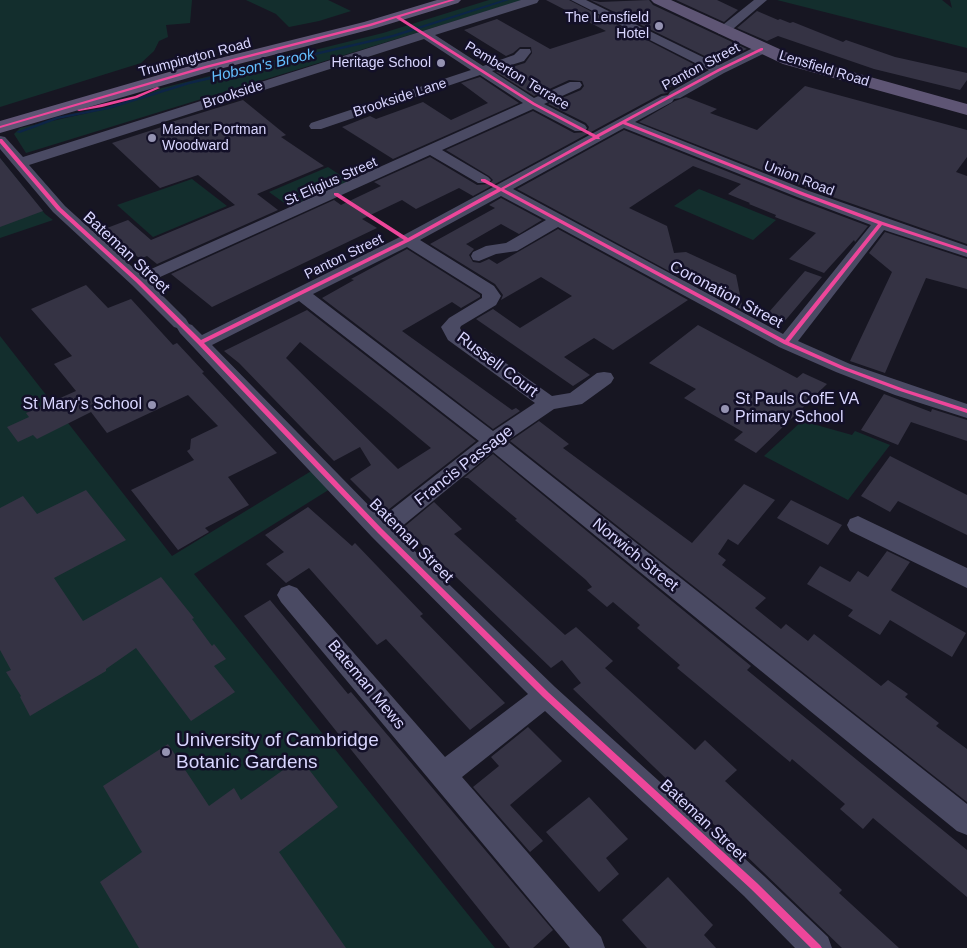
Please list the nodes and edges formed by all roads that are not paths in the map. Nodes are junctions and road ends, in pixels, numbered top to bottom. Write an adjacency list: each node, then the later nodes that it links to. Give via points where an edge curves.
1 (453, 0): 17 (main road, Trumpington Road)
2 (533, 0): 7 (street, Brookside)
3 (577, 0): 11 (street)
4 (659, 0): 6 (main road, Lensfield Road)
5 (761, 0): 6 (street)
6 (723, 31): 8 (main road, Lensfield Road)
7 (424, 34): 10 (street, Pemberton Terrace); 21 (street, Brookside)
8 (762, 49): 11 (street, Panton Street); 14 (main road, Lensfield Road, via 813,68)
9 (525, 52): 10 (street, Brookside Lane, via 519,58)
10 (483, 70): 13 (street, Pemberton Terrace); 16 (street, Brookside Lane)
11 (719, 70): 15 (street, Panton Street)
12 (575, 85): 13 (street, St Eligius Street)
13 (534, 104): 18 (street, Pemberton Terrace); 20 (street, St Eligius Street)
14 (967, 110)
15 (624, 123): 23 (street, Panton Street); 25 (street, Union Road)
16 (316, 126)
17 (0, 127)
18 (580, 128)
19 (0, 140): 21 (street, Bateman Street)
20 (432, 150): 22 (street); 29 (street, St Eligius Street)
21 (20, 163): 29 (street, Bateman Street, via 59,209)
22 (484, 180)
23 (502, 190): 24 (street, Coronation Street); 26 (street, Panton Street)
24 (559, 220): 28 (street, via 511,247); 32 (street, Coronation Street)
25 (881, 223): 27 (street, Union Road); 32 (street)
26 (408, 240): 30 (street, Panton Street); 34 (street, Russell Court, via 488,290 492,296 490,301 455,322 450,328 454,336)
27 (967, 252)
28 (479, 256)
29 (138, 281): 31 (street, Bateman Street)
30 (300, 292): 31 (street, Panton Street); 36 (street, Norwich Street)
31 (188, 331): 38 (street, Bateman Street)
32 (786, 343): 35 (street, Coronation Street, via 885,384)
33 (604, 378): 34 (street, Russell Court, via 575,399)
34 (549, 403): 36 (street, Francis Passage)
35 (967, 411)
36 (493, 441): 38 (street, Francis Passage); 43 (street, Norwich Street)
37 (858, 525): 39 (street)
38 (380, 531): 41 (street, Bateman Street)
39 (967, 579)
40 (289, 594): 42 (street, Bateman Mews)
41 (546, 695): 42 (street); 45 (street, Bateman Street)
42 (443, 776): 44 (street, Bateman Mews)
43 (967, 821)
44 (590, 948)
45 (818, 948)

